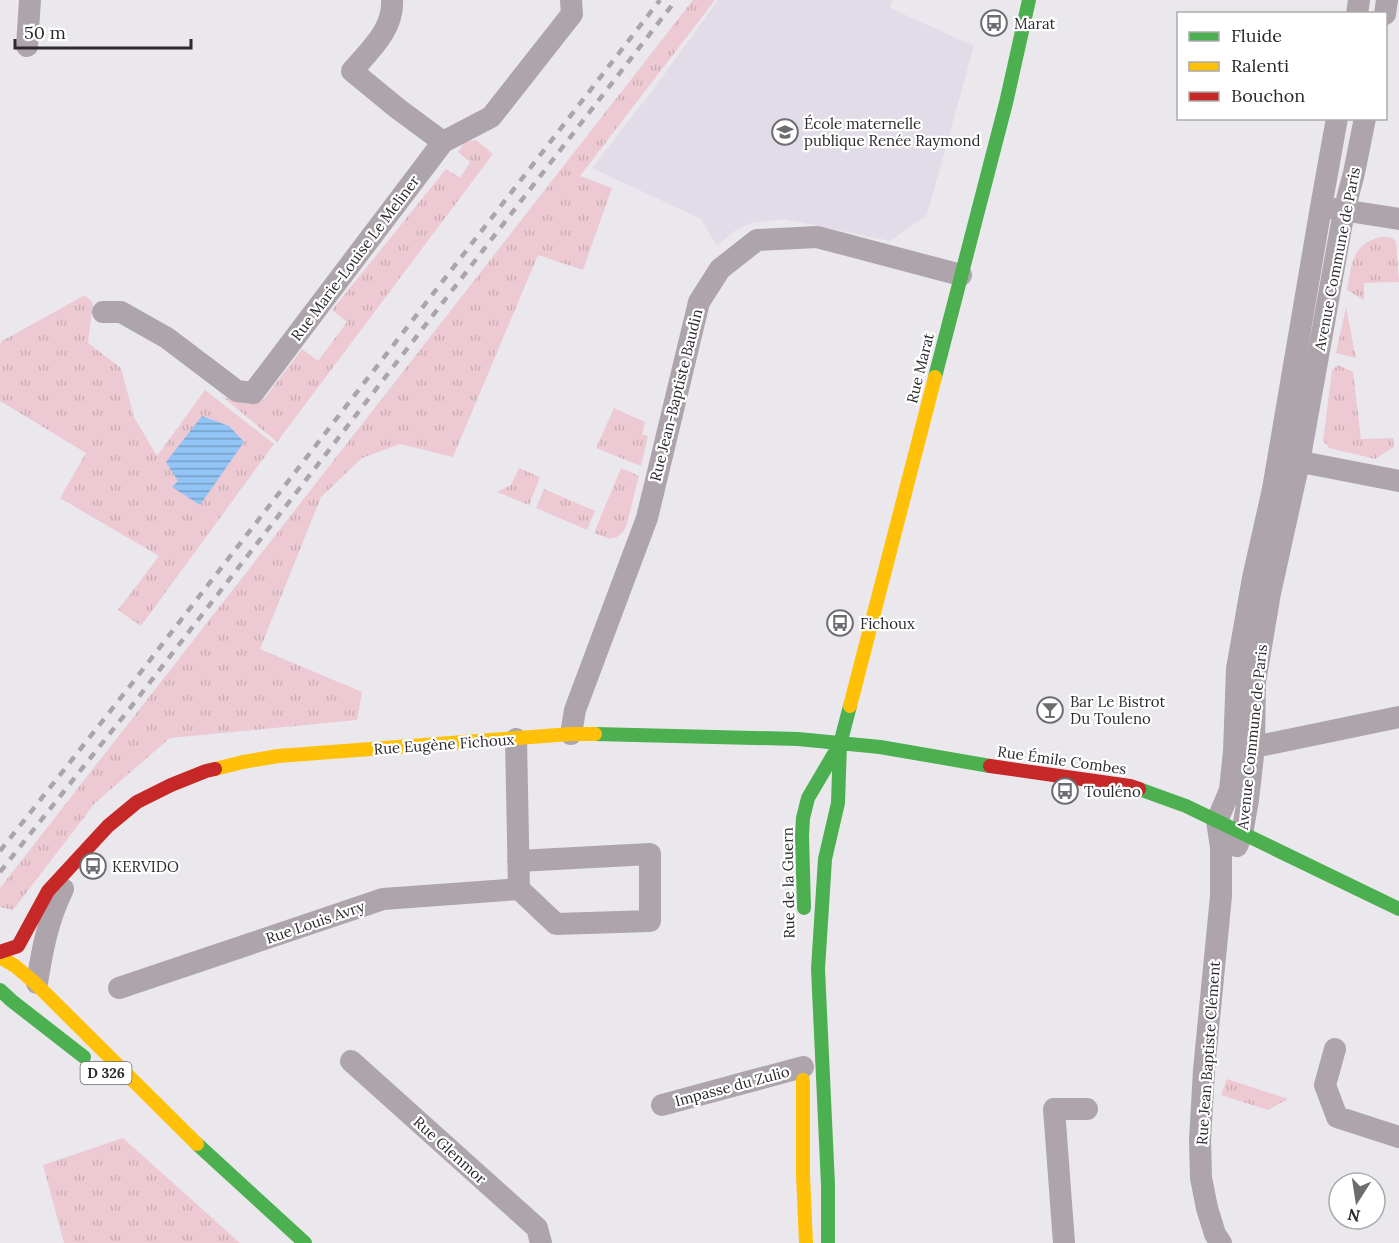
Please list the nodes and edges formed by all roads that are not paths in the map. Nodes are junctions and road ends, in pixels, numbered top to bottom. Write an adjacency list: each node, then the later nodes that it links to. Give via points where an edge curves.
1 (30, 0): 5 (street)
2 (392, 0): 8 (street, via 384,32 352,71)
3 (572, 0): 8 (street, Rue Marie-Louise Le Meliner, via 572,14 491,117)
4 (1029, 0): 12 (main road, Rue Marat)
5 (27, 46)
6 (1337, 120): 9 (street, Avenue Commune de Paris)
7 (1365, 120): 10 (street, Avenue Commune de Paris)
8 (443, 142): 13 (street, Rue Marie-Louise Le Meliner, via 253,393 237,391 167,338 121,312)
9 (1321, 207): 10 (street); 14 (street, Avenue Commune de Paris)
10 (1344, 211): 11 (street); 14 (street, Avenue Commune de Paris)
11 (1399, 219)
12 (961, 275): 17 (street, Rue Jean-Baptiste Baudin, via 817,237 757,240 720,269 699,302 646,518 575,710); 19 (main road, Rue Marat)
13 (102, 312)
14 (1289, 460): 15 (street); 20 (street, Avenue Commune de Paris, via 1255,682); 21 (street, Avenue Commune de Paris, via 1273,489 1253,578 1237,669 1230,790)
15 (1399, 481)
16 (1399, 717): 20 (street)
17 (572, 734): 18 (main road, Rue Eugène Fichoux); 19 (main road, Rue Eugène Fichoux, via 756,737)
18 (516, 740): 23 (main road, Rue Eugène Fichoux, via 278,756 206,771 138,802 108,826); 24 (street)
19 (840, 744): 21 (main road, Rue Émile Combes, via 1130,786); 28 (main road, Rue de la Guern, via 808,798 803,818); 46 (main road, Rue de la Guern, via 838,803 825,859 818,969)
20 (1254, 747): 22 (street, Avenue Commune de Paris)
21 (1217, 821): 22 (main road, Rue Émile Combes); 26 (street, Avenue Commune de Paris)
22 (1242, 834): 26 (street, Avenue Commune de Paris); 27 (main road, Rue Émile Combes)
23 (79, 858): 29 (main road, Rue Eugène Fichoux, via 48,891 18,946); 30 (street, Rue Eugène Fichoux, via 47,931)
24 (518, 861): 25 (street); 25 (street, via 650,854 650,921 556,924)
25 (519, 889): 31 (street, Rue Louis Avry, via 383,899)
26 (1221, 896): 42 (street, Rue Jean Baptiste Clément, via 1200,1140 1202,1178)
27 (1399, 909)
28 (805, 919)
29 (0, 954): 30 (main road, D 326)
30 (37, 983): 41 (main road, D 326)
31 (119, 988)
32 (4, 1002): 36 (main road, D 326)
33 (1335, 1049): 40 (street, via 1325,1084 1337,1117)
34 (351, 1061): 44 (street, Rue Glenmor, via 537,1228)
35 (803, 1061): 38 (street, Impasse du Zulio); 45 (main road)
36 (91, 1062)
37 (109, 1076): 41 (main road, D 326)
38 (662, 1105)
39 (1087, 1109): 47 (street, via 1054,1109)
40 (1399, 1137)
41 (199, 1146): 43 (main road, D 326)
42 (1215, 1240)
43 (305, 1243)
44 (541, 1243)
45 (806, 1243)
46 (828, 1243)
47 (1064, 1243)

